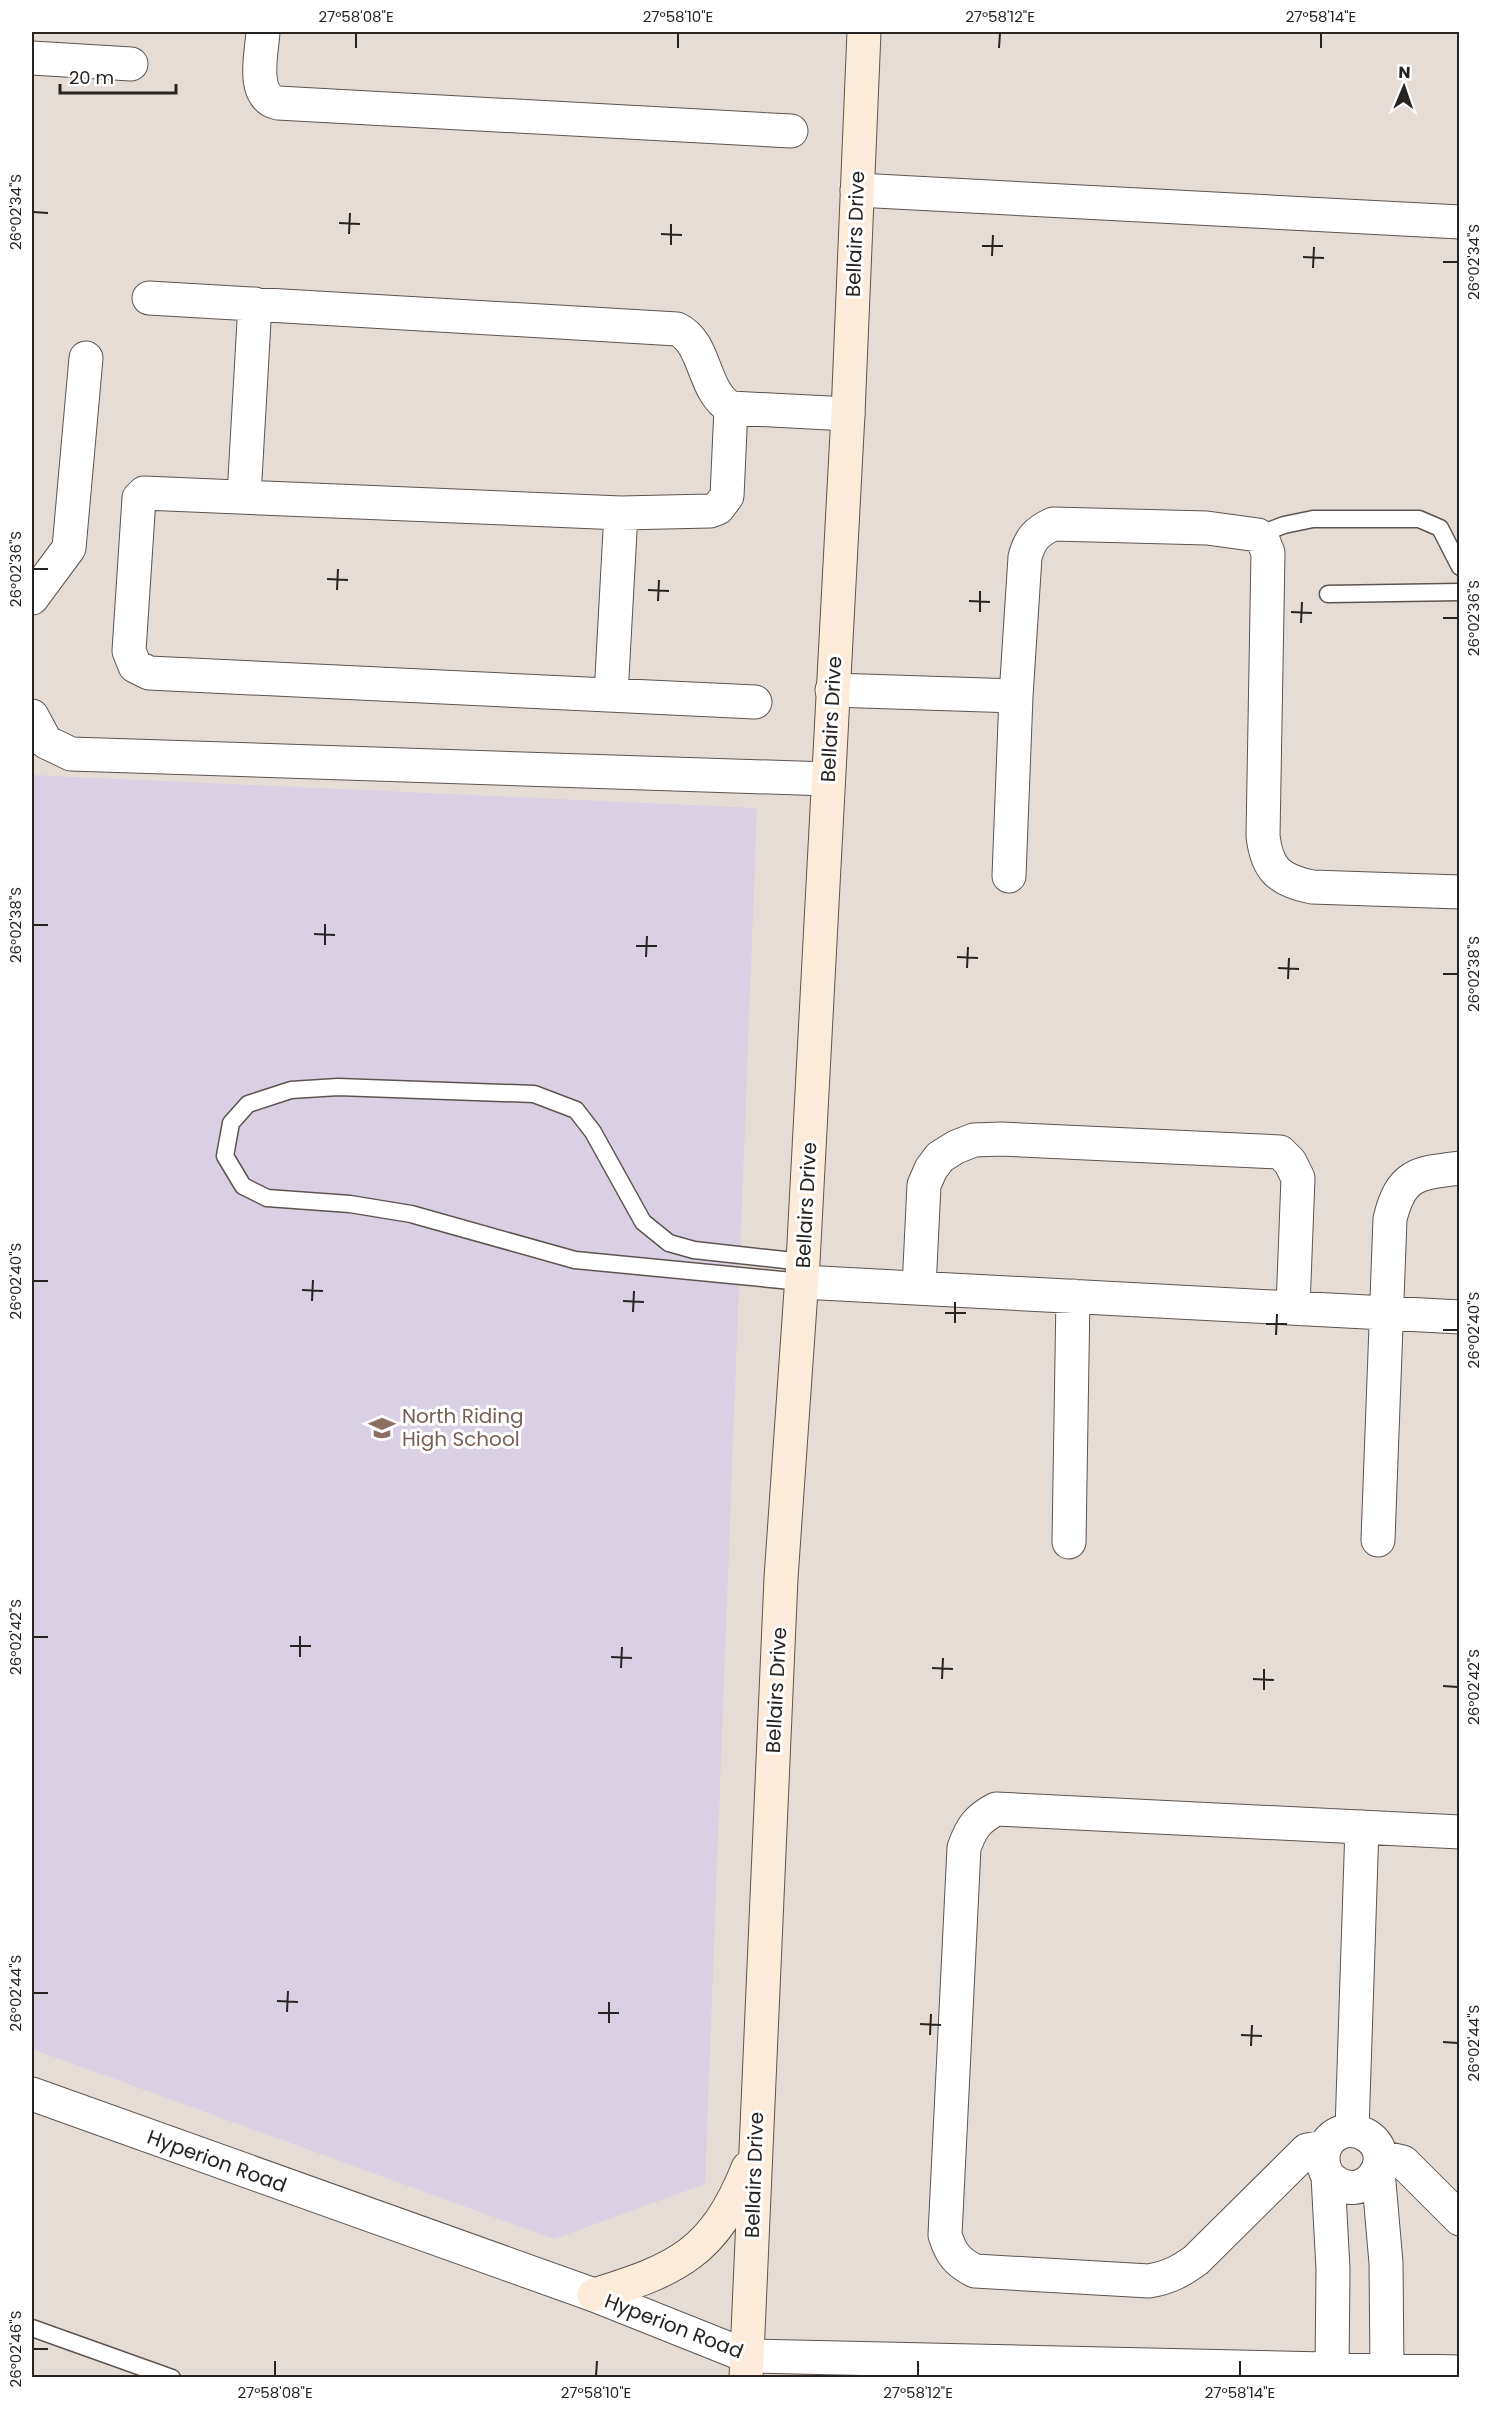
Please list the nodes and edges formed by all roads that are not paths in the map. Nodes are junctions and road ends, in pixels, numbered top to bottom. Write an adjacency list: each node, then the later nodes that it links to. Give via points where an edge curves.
1 (263, 32): 5 (street, via 262,90 278,103)
2 (864, 32): 6 (street, Bellairs Drive)
3 (32, 58): 4 (street)
4 (131, 64)
5 (791, 131)
6 (857, 190): 7 (street); 12 (street, Bellairs Drive)
7 (1460, 222)
8 (149, 298): 9 (street)
9 (255, 304): 11 (street, via 677,329 690,338 718,399); 13 (street)
10 (86, 358): 19 (street, via 69,548)
11 (731, 408): 12 (street); 14 (street, via 724,502 710,511)
12 (848, 414): 20 (street, Bellairs Drive)
13 (244, 496): 14 (street); 21 (street, via 150,491 139,498 129,651 130,660 141,670)
14 (621, 513): 21 (street)
15 (1258, 536): 16 (lane, via 1313,519 1419,519 1440,528); 22 (street, via 1207,528 1053,524 1038,532 1029,542 1025,557); 27 (street, via 1268,553 1265,857 1290,882 1312,887)
16 (1460, 567)
17 (1460, 592): 18 (lane)
18 (1328, 594)
19 (32, 598)
20 (832, 690): 22 (street); 25 (street, Bellairs Drive)
21 (611, 695): 23 (street)
22 (1016, 696): 26 (street)
23 (755, 702)
24 (32, 716): 25 (street, via 46,742 71,754)
25 (828, 779): 29 (street, Bellairs Drive)
26 (1009, 876)
27 (1460, 892)
28 (1460, 1168): 33 (street, via 1428,1172 1405,1182 1395,1197 1390,1219)
29 (803, 1272): 29 (lane, via 575,1260 411,1214 350,1204 267,1198 243,1186 225,1156 231,1123 248,1104 291,1090 338,1087 534,1094 576,1110 593,1132 643,1222 669,1243); 30 (street); 40 (street, Bellairs Drive, via 781,1578)
30 (920, 1288): 31 (street); 32 (street, via 924,1185 940,1157 974,1140 1280,1152 1298,1178)
31 (1073, 1296): 32 (street); 36 (street)
32 (1293, 1307): 33 (street)
33 (1385, 1312): 34 (street); 35 (street)
34 (1460, 1317)
35 (1378, 1540)
36 (1069, 1542)
37 (1362, 1827): 38 (street); 41 (street); 41 (street, via 996,1809 980,1818 970,1830 964,1848 945,2235 959,2263 975,2271 1163,2279 1196,2260 1307,2150)
38 (1460, 1832)
39 (32, 2094): 44 (street, Hyperion Road)
40 (754, 2150): 44 (street, via 737,2196 702,2246 645,2280); 46 (street, Bellairs Drive)
41 (1335, 2151): 42 (street, via 1371,2138); 42 (street, via 1335,2184 1354,2188 1372,2180); 48 (street)
42 (1379, 2164): 43 (street, via 1403,2162); 47 (street, via 1386,2264)
43 (1460, 2219)
44 (594, 2295): 46 (street, Hyperion Road)
45 (32, 2328): 50 (lane)
46 (747, 2367): 48 (street, Hyperion Road)
47 (1387, 2369): 48 (street, Hyperion Road); 49 (street, Hyperion Road)
48 (1332, 2371)
49 (1460, 2372)
50 (172, 2378)

